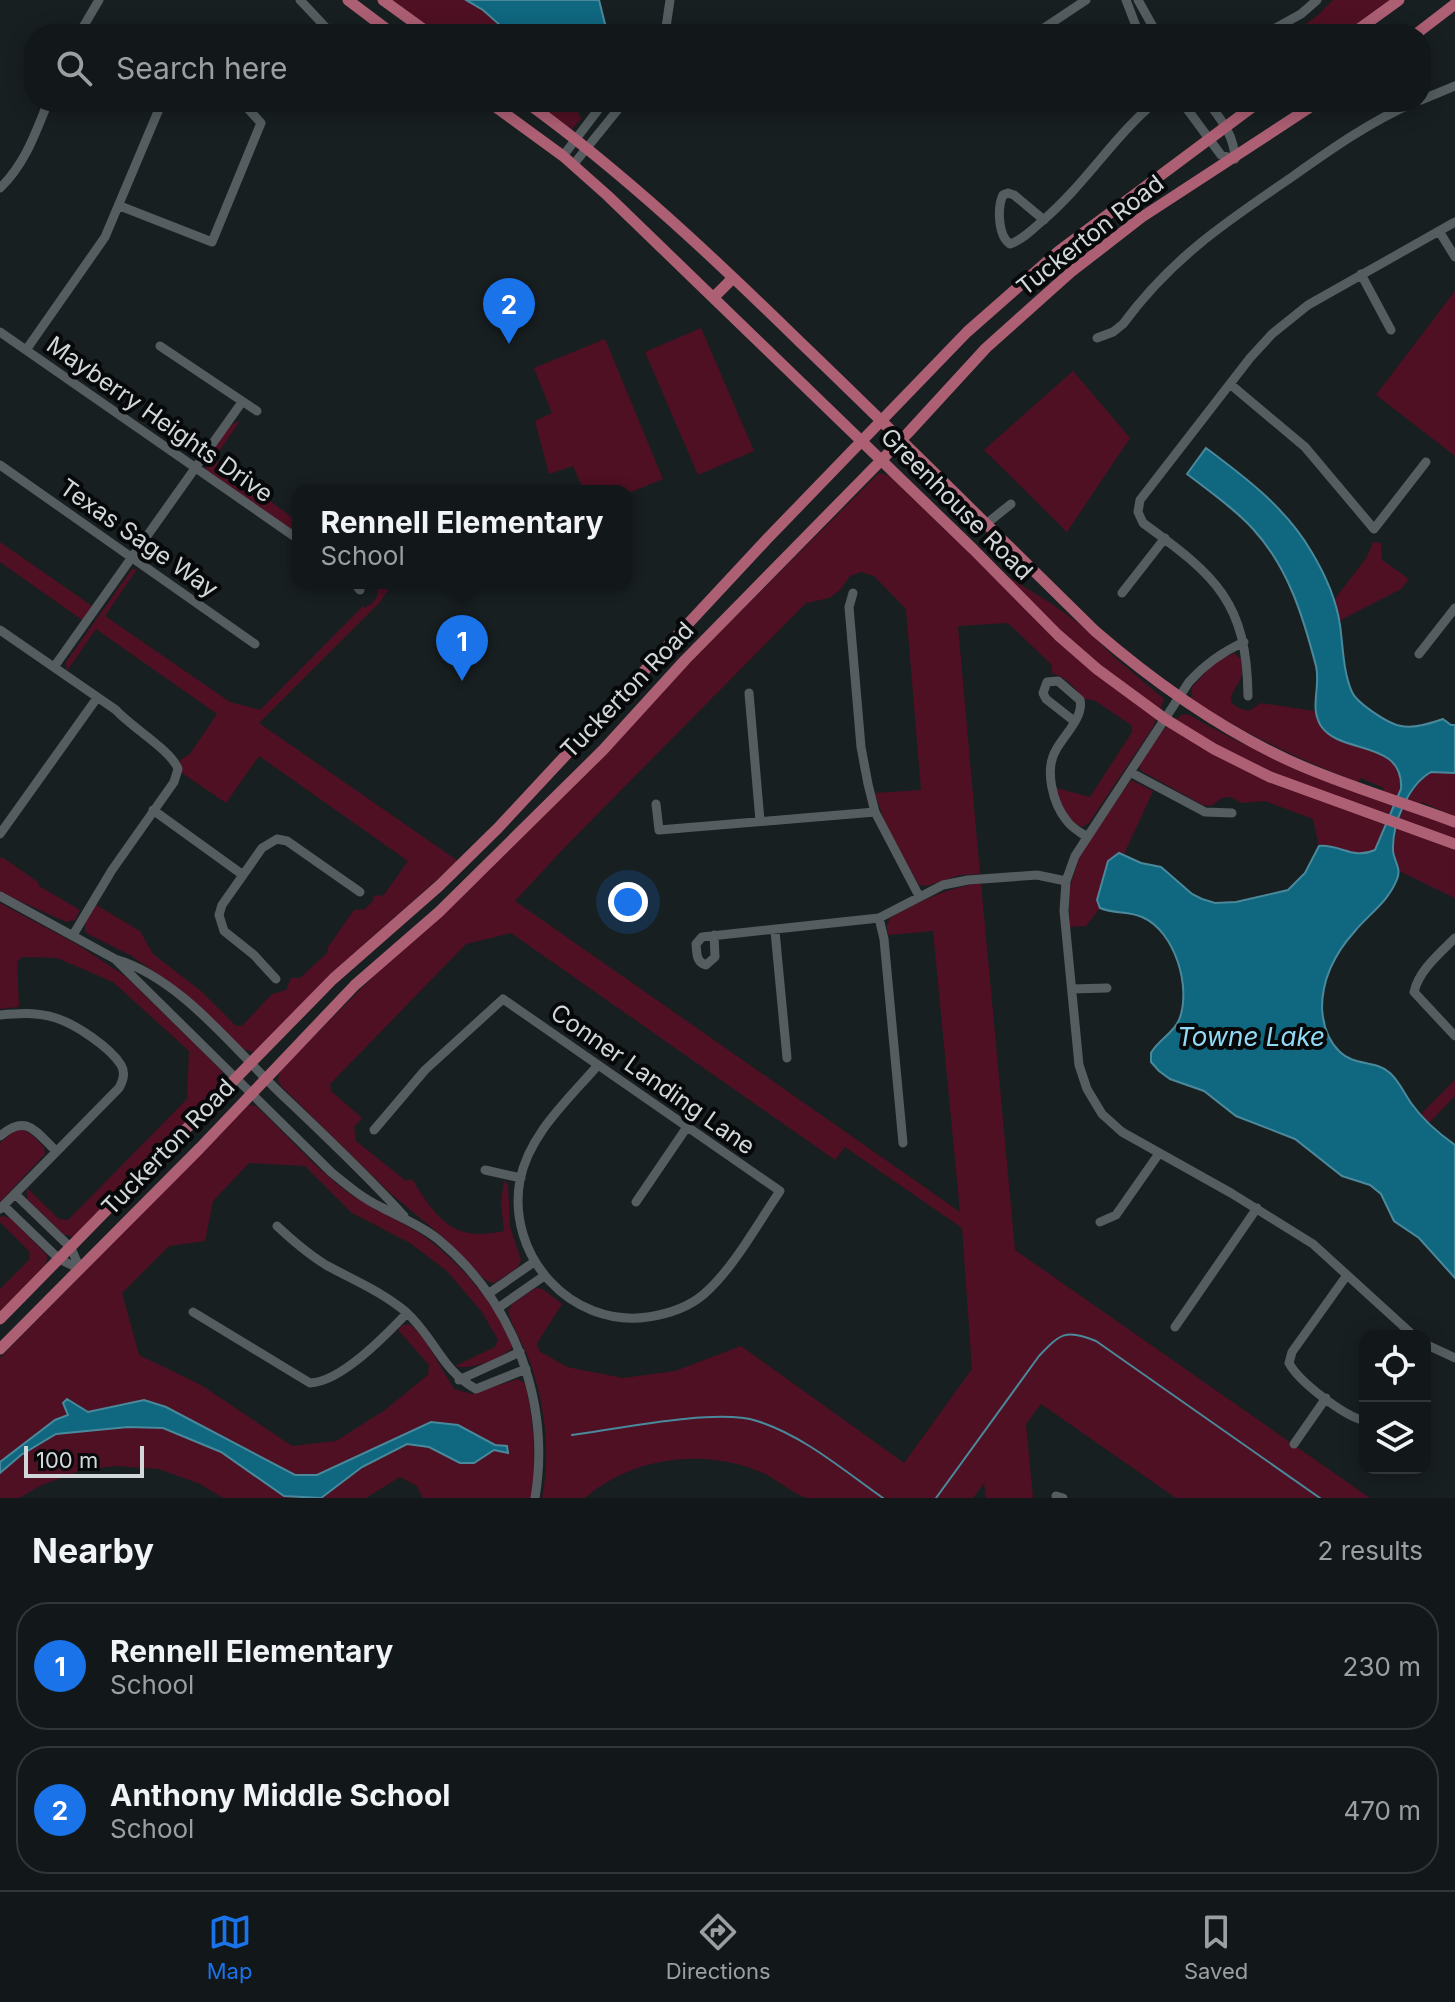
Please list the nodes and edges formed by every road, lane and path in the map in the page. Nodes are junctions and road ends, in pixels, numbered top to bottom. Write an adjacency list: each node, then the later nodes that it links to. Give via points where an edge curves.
1 (99, 0): 13 (street)
2 (300, 0): 14 (street)
3 (348, 0): 15 (main road)
4 (383, 0): 12 (main road)
5 (670, 0): 18 (street)
6 (1086, 0): 19 (street)
7 (1126, 0): 20 (street)
8 (1138, 0): 21 (street)
9 (1317, 0): 22 (street)
10 (1399, 0): 23 (main road)
11 (1455, 4): 24 (main road)
12 (403, 15): 16 (main road); 17 (main road)
13 (85, 24)
14 (323, 24)
15 (380, 24)
16 (398, 24)
17 (416, 24)
18 (665, 24)
19 (1050, 24)
20 (1135, 24)
21 (1151, 24)
22 (1283, 24)
23 (1366, 24)
24 (1429, 24)
25 (1455, 77): 26 (street)
26 (1450, 88): 27 (street)
27 (1431, 96)
28 (44, 112): 50 (street, via 30,149)
29 (158, 112): 51 (street)
30 (251, 112): 51 (street, via 261,123 212,242)
31 (503, 112): 47 (main road, Greenhouse Road)
32 (539, 112): 44 (main road, Greenhouse Road)
33 (596, 112): 44 (street)
34 (616, 112): 46 (street)
35 (1145, 112): 52 (street)
36 (1189, 112): 42 (street)
37 (1203, 112): 42 (street)
38 (1215, 112): 43 (street)
39 (1245, 112): 43 (main road, Tuckerton Road)
40 (1303, 112): 48 (main road, Tuckerton Road)
41 (1395, 112): 61 (street, via 1362,128 1210,233 1163,275 1123,324)
42 (1195, 120): 45 (street)
43 (1226, 126): 45 (main road, Tuckerton Road); 48 (street)
44 (575, 139): 46 (main road, Greenhouse Road); 47 (street)
45 (1209, 139): 48 (street, via 1221,155); 67 (main road, Tuckerton Road, via 1009,294)
46 (586, 149): 49 (street); 57 (main road, Greenhouse Road)
47 (563, 156): 49 (main road, Greenhouse Road)
48 (1235, 159): 68 (main road, Tuckerton Road, via 1142,217 1071,272 986,348)
49 (573, 165): 58 (main road, Greenhouse Road)
50 (0, 188)
51 (120, 206): 63 (street, via 105,237)
52 (1044, 220): 52 (street, via 1014,195 1003,195 999,203 1003,235 1010,244)
53 (1455, 222): 54 (street)
54 (1439, 231): 55 (street); 56 (street)
55 (1455, 257)
56 (1361, 274): 59 (street); 64 (street, via 1292,317)
57 (733, 278): 58 (main road); 67 (main road, Greenhouse Road)
58 (714, 297): 69 (main road, Greenhouse Road)
59 (1391, 330)
60 (0, 332): 63 (street, Mayberry Heights Drive)
61 (1097, 338)
62 (160, 346): 65 (street)
63 (26, 350): 73 (street, Mayberry Heights Drive)
64 (1230, 384): 71 (street, via 1305,447 1374,529); 77 (street, via 1140,500 1143,523)
65 (242, 402): 66 (street); 73 (street)
66 (257, 411)
67 (882, 421): 68 (main road, Greenhouse Road); 69 (main road, Tuckerton Road)
68 (901, 440): 70 (main road, Tuckerton Road); 75 (main road, Greenhouse Road)
69 (862, 441): 70 (main road, Greenhouse Road); 101 (main road, Tuckerton Road)
70 (881, 459): 91 (main road, Greenhouse Road, via 1058,635); 104 (main road, Tuckerton Road)
71 (1426, 462)
72 (0, 465): 78 (street, Texas Sage Way)
73 (195, 468): 76 (street, Mayberry Heights Drive); 78 (street)
74 (1011, 504): 75 (street)
75 (986, 524): 90 (main road, Greenhouse Road, via 1095,631)
76 (292, 535)
77 (1165, 538): 80 (street); 83 (street, via 1208,574 1234,611)
78 (132, 557): 84 (street, Texas Sage Way); 86 (street)
79 (853, 593): 96 (street, via 849,607 861,747)
80 (1122, 593)
81 (1455, 608): 85 (street)
82 (2, 636): 86 (street)
83 (1244, 642): 88 (street); 90 (street, via 1199,670)
84 (255, 644)
85 (1419, 654)
86 (54, 667): 89 (street)
87 (749, 693): 98 (street)
88 (1248, 696)
89 (97, 698): 95 (street, via 175,760 176,778); 100 (street)
90 (1179, 698): 91 (street); 99 (main road, Greenhouse Road, via 1291,761)
91 (1165, 719): 93 (street); 103 (main road, Greenhouse Road, via 1270,777)
92 (1074, 721): 92 (street, via 1080,700 1058,681 1047,682 1046,699); 102 (street, via 1054,753 1053,790 1057,808)
93 (1130, 772): 97 (street, via 1205,812); 102 (street)
94 (656, 804): 98 (street, via 659,830)
95 (153, 810): 105 (street); 112 (street)
96 (875, 812): 98 (street); 109 (street)
97 (1232, 813)
98 (760, 821)
99 (1455, 822)
100 (0, 834)
101 (488, 836): 104 (main road); 122 (main road, Tuckerton Road, via 351,961)
102 (1087, 837): 106 (street)
103 (1455, 844)
104 (501, 850): 125 (main road, Tuckerton Road, via 355,985)
105 (243, 875): 107 (street, via 262,848 277,839 291,843); 116 (street, via 222,905 219,922)
106 (1066, 881): 109 (street, via 1037,875 968,880); 118 (street)
107 (360, 892)
108 (0, 896): 112 (street)
109 (919, 896): 110 (street)
110 (879, 918): 111 (street); 130 (street)
111 (775, 931): 113 (street); 121 (street)
112 (73, 935): 115 (street)
113 (714, 935)
114 (1455, 938): 120 (street, via 1416,981 1414,992)
115 (115, 959): 122 (street, via 136,965 171,990); 124 (street)
116 (276, 979)
117 (1107, 988): 118 (street)
118 (1072, 989): 132 (street, via 1079,1065 1087,1089 1102,1114)
119 (0, 1015): 131 (street, via 25,1012 56,1018 84,1032 121,1065 119,1088)
120 (1455, 1036)
121 (787, 1058)
122 (252, 1064): 124 (main road, Tuckerton Road); 125 (street)
123 (598, 1065): 127 (street, Conner Landing Lane); 128 (street, Conner Landing Lane, via 503,999 425,1070); 134 (street, via 535,1141)
124 (237, 1079): 126 (street); 142 (main road, Tuckerton Road)
125 (266, 1079): 126 (main road, Tuckerton Road); 139 (street)
126 (251, 1093): 139 (street, via 348,1186); 145 (main road, Tuckerton Road)
127 (687, 1127): 136 (street); 147 (street, Conner Landing Lane, via 780,1191 703,1296 662,1315 616,1317 574,1301)
128 (374, 1130)
129 (0, 1136): 131 (street, via 17,1124 27,1125)
130 (903, 1143)
131 (56, 1151): 135 (street)
132 (1158, 1155): 138 (street); 140 (street, via 1116,1215)
133 (485, 1170): 134 (street)
134 (521, 1178): 144 (street, via 519,1216)
135 (15, 1194): 137 (street); 142 (street)
136 (636, 1202)
137 (2, 1207): 143 (street)
138 (1257, 1208): 146 (street, via 1313,1244); 153 (street)
139 (407, 1218): 148 (street, via 439,1240)
140 (1100, 1222)
141 (277, 1226): 151 (street, via 306,1252)
142 (71, 1248): 143 (main road, Tuckerton Road); 145 (street)
143 (59, 1259): 145 (street); 152 (main road, Tuckerton Road)
144 (534, 1262): 147 (street); 148 (street)
145 (80, 1269): 155 (main road, Tuckerton Road)
146 (1347, 1275): 154 (street); 161 (street, via 1289,1363 1294,1374)
147 (544, 1276): 149 (street)
148 (488, 1294): 149 (street)
149 (498, 1308): 157 (street)
150 (193, 1312): 151 (street, via 310,1383 328,1379)
151 (407, 1313): 160 (street)
152 (0, 1319)
153 (1175, 1327)
154 (1407, 1330)
155 (0, 1349)
156 (1431, 1350): 158 (street)
157 (520, 1352): 159 (street); 160 (street)
158 (1455, 1358)
159 (526, 1369): 160 (street, via 476,1389); 164 (street, via 539,1426)
160 (459, 1380)
161 (1326, 1398): 162 (street); 163 (street)
162 (1359, 1420)
163 (1294, 1444)
164 (535, 1498)

